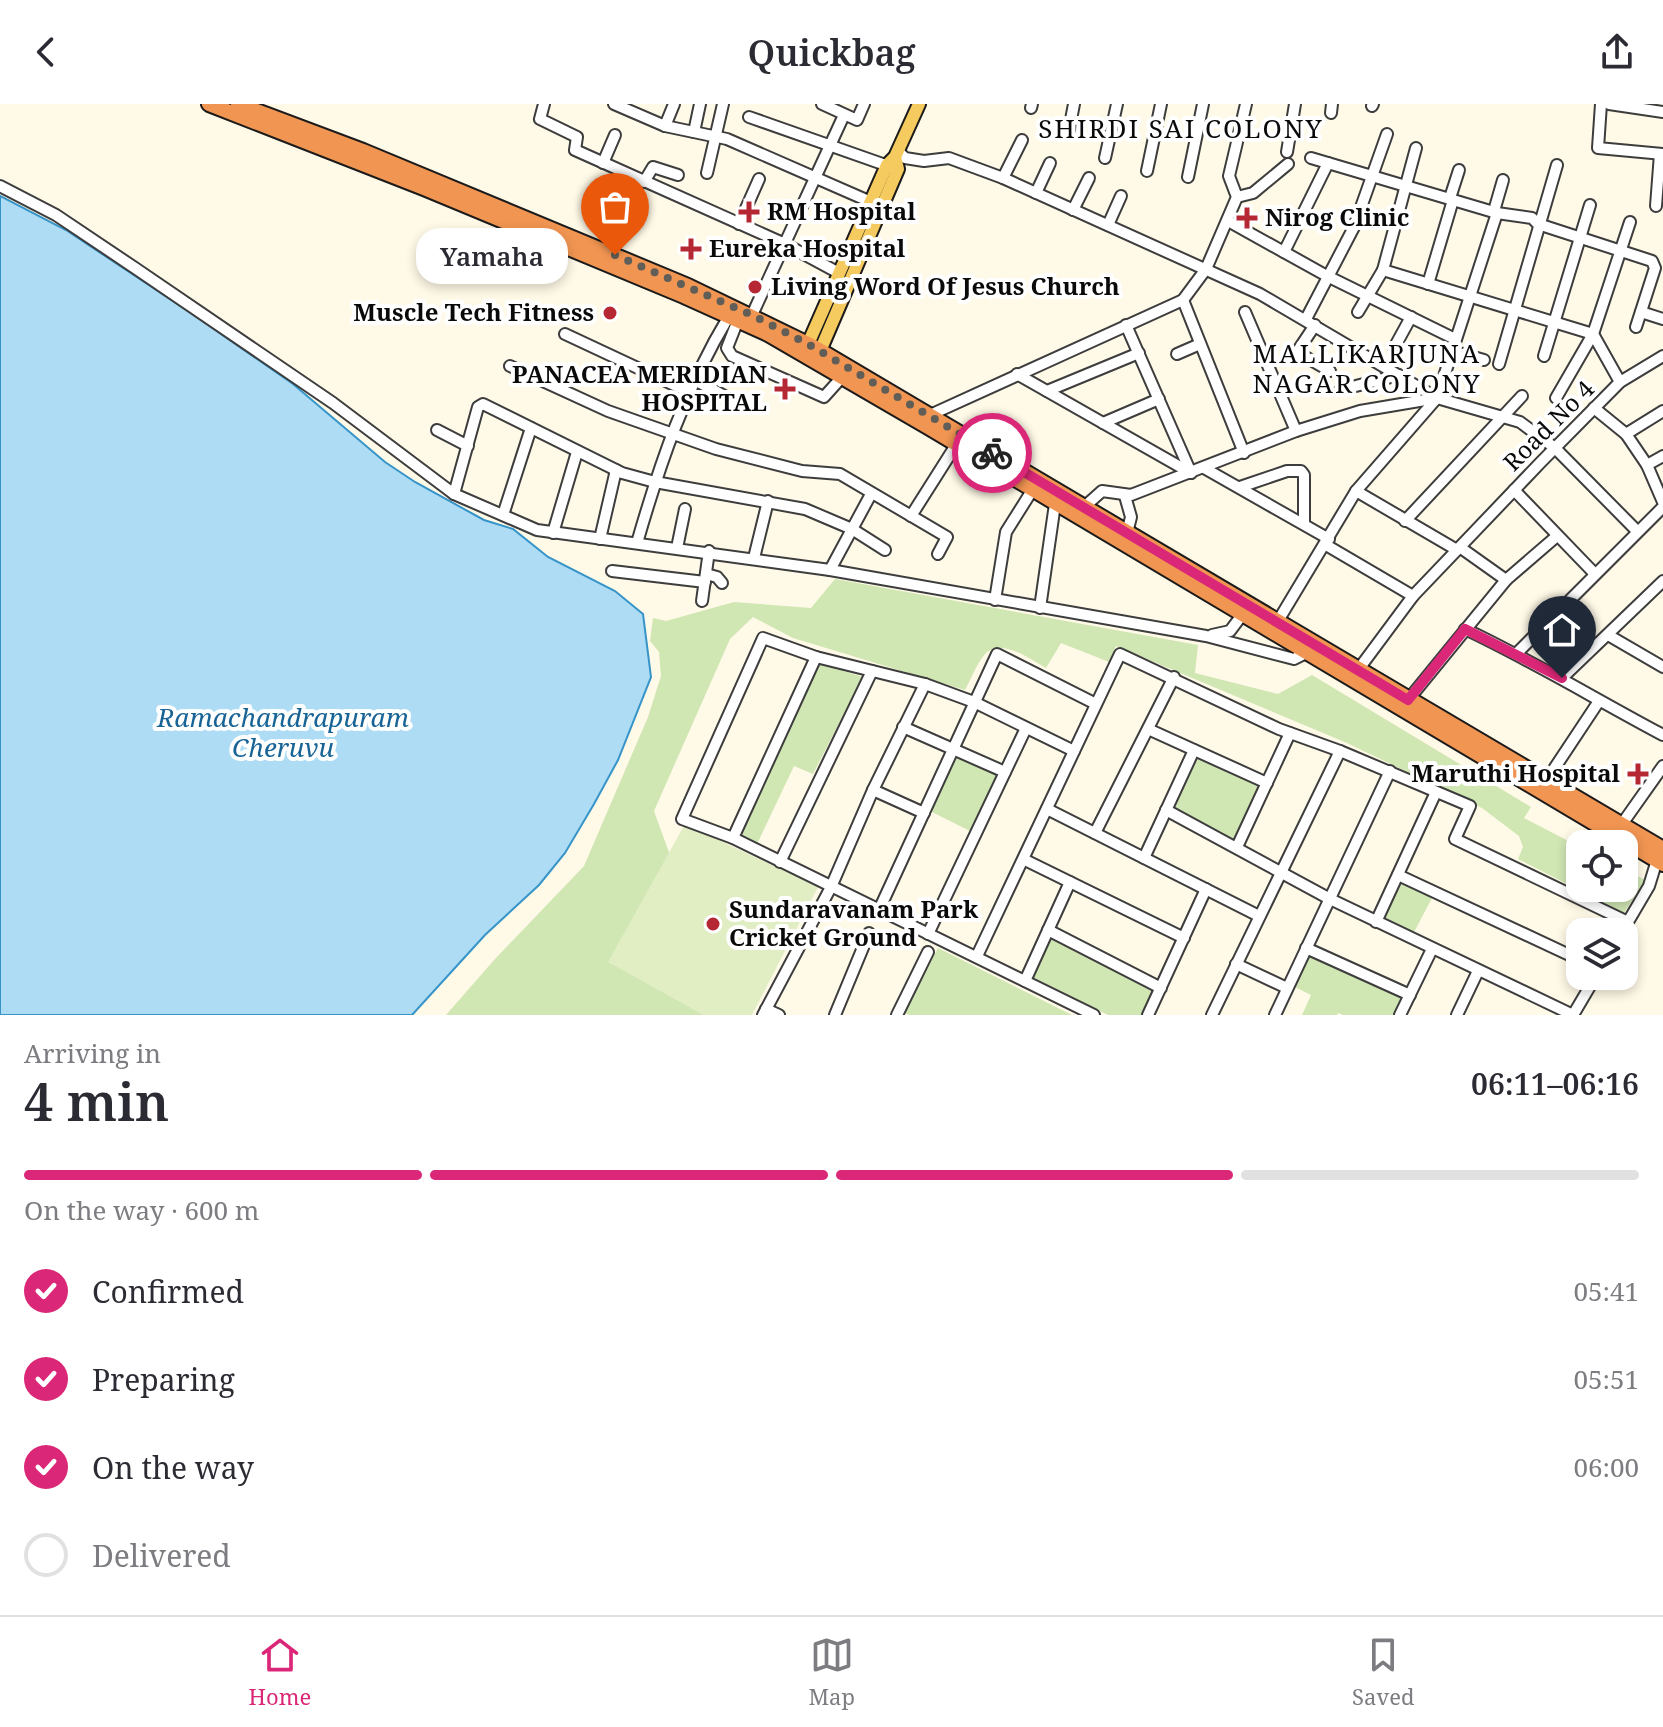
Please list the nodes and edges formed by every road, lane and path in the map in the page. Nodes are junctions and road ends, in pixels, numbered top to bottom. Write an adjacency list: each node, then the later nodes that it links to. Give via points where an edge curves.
1 (209, 104): 74 (highway)
2 (238, 104): 74 (highway, via 363,151)
3 (544, 104): 37 (street, via 540,119 577,137 575,150)
4 (614, 104): 19 (street)
5 (674, 104): 23 (street)
6 (700, 104): 25 (street)
7 (723, 104): 28 (street)
8 (822, 104): 21 (street)
9 (864, 104): 21 (street, via 857,120)
10 (918, 104): 36 (main road)
11 (1074, 104): 24 (street)
12 (1117, 104): 34 (street)
13 (1161, 104): 43 (street)
14 (1203, 104): 47 (street)
15 (1246, 104): 58 (street, via 1229,176)
16 (1295, 104): 32 (street)
17 (1601, 104): 33 (street, via 1598,148)
18 (1609, 104): 20 (street)
19 (627, 106): 23 (street)
20 (1663, 110)
21 (844, 115): 30 (street)
22 (749, 117): 30 (street)
23 (665, 126): 25 (street)
24 (1069, 130)
25 (694, 132): 28 (street)
26 (1387, 134): 46 (street)
27 (615, 135): 37 (street)
28 (714, 136): 44 (street); 51 (street)
29 (1022, 140): 48 (street)
30 (830, 146): 36 (street); 51 (street)
31 (1416, 148): 54 (street)
32 (1287, 152)
33 (1661, 154): 62 (street)
34 (1105, 158)
35 (1311, 158): 39 (street)
36 (894, 160): 48 (street, via 949,158); 60 (main road); 98 (main road)
37 (603, 163): 53 (street)
38 (1050, 163): 56 (street)
39 (1328, 163): 46 (street); 73 (street)
40 (1288, 164): 58 (street, via 1253,193)
41 (1557, 165): 68 (street)
42 (1459, 170): 59 (street)
43 (1147, 171)
44 (707, 173)
45 (678, 175): 53 (street, via 653,167)
46 (1374, 176): 54 (street); 78 (street)
47 (1188, 177)
48 (1003, 178): 56 (street)
49 (1089, 178): 63 (street)
50 (759, 179): 67 (street)
51 (815, 179): 60 (street); 71 (street)
52 (1503, 180): 64 (street)
53 (644, 182): 67 (street)
54 (1405, 185): 59 (street); 76 (street)
55 (0, 186): 149 (street, via 56,215 135,268 333,403)
56 (1036, 193): 63 (street)
57 (1121, 196): 69 (street)
58 (1237, 197): 65 (street)
59 (1452, 199): 64 (street); 79 (street)
60 (871, 202): 77 (main road)
61 (1590, 205): 70 (street)
62 (1656, 206)
63 (1073, 210): 69 (street)
64 (1495, 212): 68 (street, via 1532,218); 81 (street)
65 (1228, 221): 73 (street); 75 (street)
66 (1630, 222): 72 (street)
67 (739, 224): 71 (street)
68 (1538, 224): 70 (street); 83 (street)
69 (1108, 225): 75 (street)
70 (1579, 238): 72 (street); 91 (street)
71 (785, 244): 77 (street); 87 (street)
72 (1620, 251): 86 (street, via 1655,264); 95 (street)
73 (1284, 252): 78 (street)
74 (618, 262): 87 (highway); 87 (highway)
75 (1206, 269): 82 (street); 90 (street)
76 (1383, 270): 79 (street); 80 (street)
77 (839, 273): 98 (main road)
78 (1327, 276): 80 (street); 90 (street)
79 (1428, 284): 81 (street)
80 (1368, 296): 85 (street); 88 (street)
81 (1469, 297): 83 (street); 96 (street)
82 (1183, 300): 92 (street); 97 (street)
83 (1513, 310): 91 (street); 106 (street)
84 (1245, 312): 129 (street)
85 (1358, 312)
86 (1641, 312): 89 (street); 93 (street)
87 (740, 317): 98 (highway); 111 (highway); 111 (street, via 727,348 732,356 824,397); 112 (street)
88 (1411, 317): 96 (street); 99 (street)
89 (1663, 319)
90 (1310, 322): 108 (street, via 1297,352); 110 (street)
91 (1553, 322): 95 (street); 103 (street)
92 (1126, 325): 101 (street); 109 (street)
93 (1636, 327)
94 (565, 334): 116 (street)
95 (1593, 334): 113 (street, Road No 4); 119 (street)
96 (1455, 339): 100 (street)
97 (1200, 344): 102 (street); 136 (street)
98 (814, 347): 124 (highway)
99 (1394, 348)
100 (1452, 351): 105 (street); 118 (street)
101 (1139, 353): 115 (street); 120 (street)
102 (1177, 354)
103 (1544, 356)
104 (1663, 356): 113 (street)
105 (1484, 360)
106 (1499, 364)
107 (510, 366): 130 (street)
108 (1330, 371)
109 (1017, 374): 115 (street); 124 (street)
110 (1399, 375): 114 (street); 118 (street)
111 (842, 377): 132 (highway)
112 (695, 380): 116 (street); 121 (street)
113 (1620, 382): 122 (street, Road No 4)
114 (1340, 390)
115 (1047, 391): 126 (street)
116 (689, 392): 130 (street)
117 (1522, 396): 125 (street)
118 (1437, 398): 125 (street); 129 (street, via 1360,411); 148 (street)
119 (1556, 398)
120 (1159, 399): 126 (street); 142 (street)
121 (737, 403)
122 (1594, 408): 131 (street); 134 (street, Road No 4)
123 (1663, 411): 131 (street)
124 (930, 415): 138 (highway)
125 (1504, 418): 134 (street, via 1520,422); 159 (street)
126 (1103, 423): 142 (street)
127 (531, 428): 133 (street, via 480,404); 135 (street); 157 (street)
128 (437, 430): 133 (street)
129 (1296, 431): 136 (street)
130 (671, 433): 144 (street); 150 (street, via 802,471 840,474)
131 (1626, 434): 139 (street)
132 (956, 445): 138 (highway); 158 (street)
133 (468, 446): 149 (street)
134 (1555, 448): 147 (street, Road No 4); 162 (street)
135 (577, 452): 141 (street); 163 (street)
136 (1244, 453): 140 (street)
137 (1663, 456): 139 (street)
138 (1002, 465): 143 (highway)
139 (1647, 465): 154 (street)
140 (1204, 468): 142 (street); 145 (street)
141 (616, 470): 144 (street); 166 (street)
142 (1191, 473): 151 (street)
143 (1018, 475): 146 (highway); 155 (highway)
144 (655, 482): 152 (street); 168 (street)
145 (1240, 487): 160 (street); 160 (street, via 1301,471)
146 (1033, 489): 153 (highway); 183 (street, via 1006,532)
147 (1514, 490): 165 (street); 170 (street, Road No 4)
148 (1356, 491): 159 (street); 167 (street)
149 (454, 494): 157 (street)
150 (871, 494): 158 (street); 161 (street)
151 (1125, 496): 155 (street, via 1102,491); 164 (street, via 1131,511)
152 (768, 501): 161 (street, via 805,509); 174 (street)
153 (1055, 504): 185 (street); 186 (highway)
154 (1663, 504): 162 (street)
155 (1083, 508): 164 (highway)
156 (685, 509): 169 (street)
157 (503, 515): 163 (street)
158 (911, 516): 173 (street, via 947,537)
159 (1405, 521): 170 (street)
160 (1304, 524): 167 (street)
161 (852, 529): 171 (street); 175 (street)
162 (1637, 531): 177 (street)
163 (553, 533): 166 (street)
164 (1127, 533): 187 (highway)
165 (1557, 536): 177 (street); 179 (street)
166 (600, 539): 168 (street)
167 (1327, 542): 182 (street); 187 (street)
168 (637, 543): 169 (street)
169 (677, 548): 172 (street)
170 (1459, 549): 179 (street); 182 (street, Road No 4)
171 (885, 550)
172 (709, 551): 174 (street); 178 (street)
173 (938, 554)
174 (754, 558): 175 (street)
175 (830, 570): 183 (street)
176 (612, 571): 178 (street)
177 (1595, 574): 192 (street)
178 (705, 578): 181 (street, via 717,577); 184 (street)
179 (1506, 580): 188 (street)
180 (1663, 581): 189 (street)
181 (722, 583)
182 (1413, 596): 195 (street, Road No 4)
183 (995, 600): 185 (street)
184 (702, 601)
185 (1040, 608): 190 (street)
186 (1242, 615): 190 (street, via 1230,631); 191 (highway)
187 (1278, 621): 195 (highway)
188 (1465, 629): 192 (street); 200 (street)
189 (1608, 635): 194 (street); 198 (street)
190 (1206, 636): 191 (street, via 1294,659)
191 (1306, 653): 211 (highway)
192 (1517, 653): 198 (street)
193 (816, 657): 196 (street); 227 (street); 227 (street, via 763,638 682,819)
194 (1663, 667)
195 (1358, 670): 200 (highway)
196 (872, 671): 199 (street); 232 (street)
197 (1174, 677): 203 (street, via 1120,654); 206 (street); 207 (street)
198 (1562, 678): 201 (street)
199 (925, 684): 202 (street); 204 (street)
200 (1408, 700): 211 (highway)
201 (1599, 701): 208 (street); 218 (street)
202 (974, 702): 203 (street, via 997,654); 205 (street); 209 (street)
203 (1096, 704): 212 (street)
204 (903, 727): 209 (street); 220 (street)
205 (1026, 728): 212 (street); 217 (street)
206 (1148, 729): 210 (street); 226 (street)
207 (1290, 733): 213 (street); 219 (street)
208 (1663, 735)
209 (953, 749): 217 (street); 224 (street)
210 (1194, 750): 219 (street); 223 (street)
211 (1482, 750): 214 (highway)
212 (1074, 751): 222 (street)
213 (1340, 751): 216 (street); 233 (street)
214 (1499, 760): 218 (highway); 230 (highway)
215 (1663, 766): 225 (street)
216 (1390, 771): 221 (street); 238 (street)
217 (1005, 772): 246 (street)
218 (1546, 781): 225 (highway)
219 (1267, 783): 228 (street)
220 (873, 790): 224 (street); 236 (street)
221 (1436, 792): 234 (street); 241 (street, via 1470,806 1455,839)
222 (1047, 809): 226 (street); 231 (street)
223 (1166, 810): 228 (street); 229 (street)
224 (924, 813): 239 (street)
225 (1622, 824): 230 (highway)
226 (1095, 833): 229 (street)
227 (733, 838): 232 (street)
228 (1237, 847): 233 (street)
229 (1144, 858): 237 (street)
230 (1661, 858): 242 (street)
231 (1025, 860): 235 (street); 252 (street)
232 (780, 862): 236 (street)
233 (1281, 874): 238 (street); 240 (street)
234 (1398, 875): 243 (street); 251 (street)
235 (1070, 882): 244 (street); 247 (street)
236 (831, 887): 239 (street); 260 (street)
237 (1206, 889): 240 (street); 247 (street)
238 (1330, 899): 243 (street); 248 (street)
239 (879, 910): 246 (street)
240 (1259, 916): 253 (street)
241 (1608, 918)
242 (1630, 918)
243 (1376, 922): 249 (street)
244 (1048, 930): 255 (street); 256 (street)
245 (869, 933): 262 (street)
246 (928, 934): 252 (street)
247 (1184, 938): 256 (street)
248 (1306, 948): 257 (street); 259 (street)
249 (1432, 949): 254 (street); 259 (street)
250 (928, 952): 263 (street)
251 (1566, 953)
252 (977, 956): 255 (street)
253 (1236, 964): 257 (street); 266 (street)
254 (1478, 971): 269 (street); 270 (street)
255 (1025, 981): 264 (street)
256 (1161, 988): 265 (street)
257 (1287, 988): 267 (street)
258 (1588, 990): 270 (street)
259 (1410, 995): 268 (street)
260 (765, 1012): 261 (street)
261 (779, 1015)
262 (835, 1015)
263 (897, 1015)
264 (1094, 1015)
265 (1148, 1015)
266 (1212, 1015)
267 (1275, 1015)
268 (1400, 1015)
269 (1457, 1015)
270 (1573, 1015)

